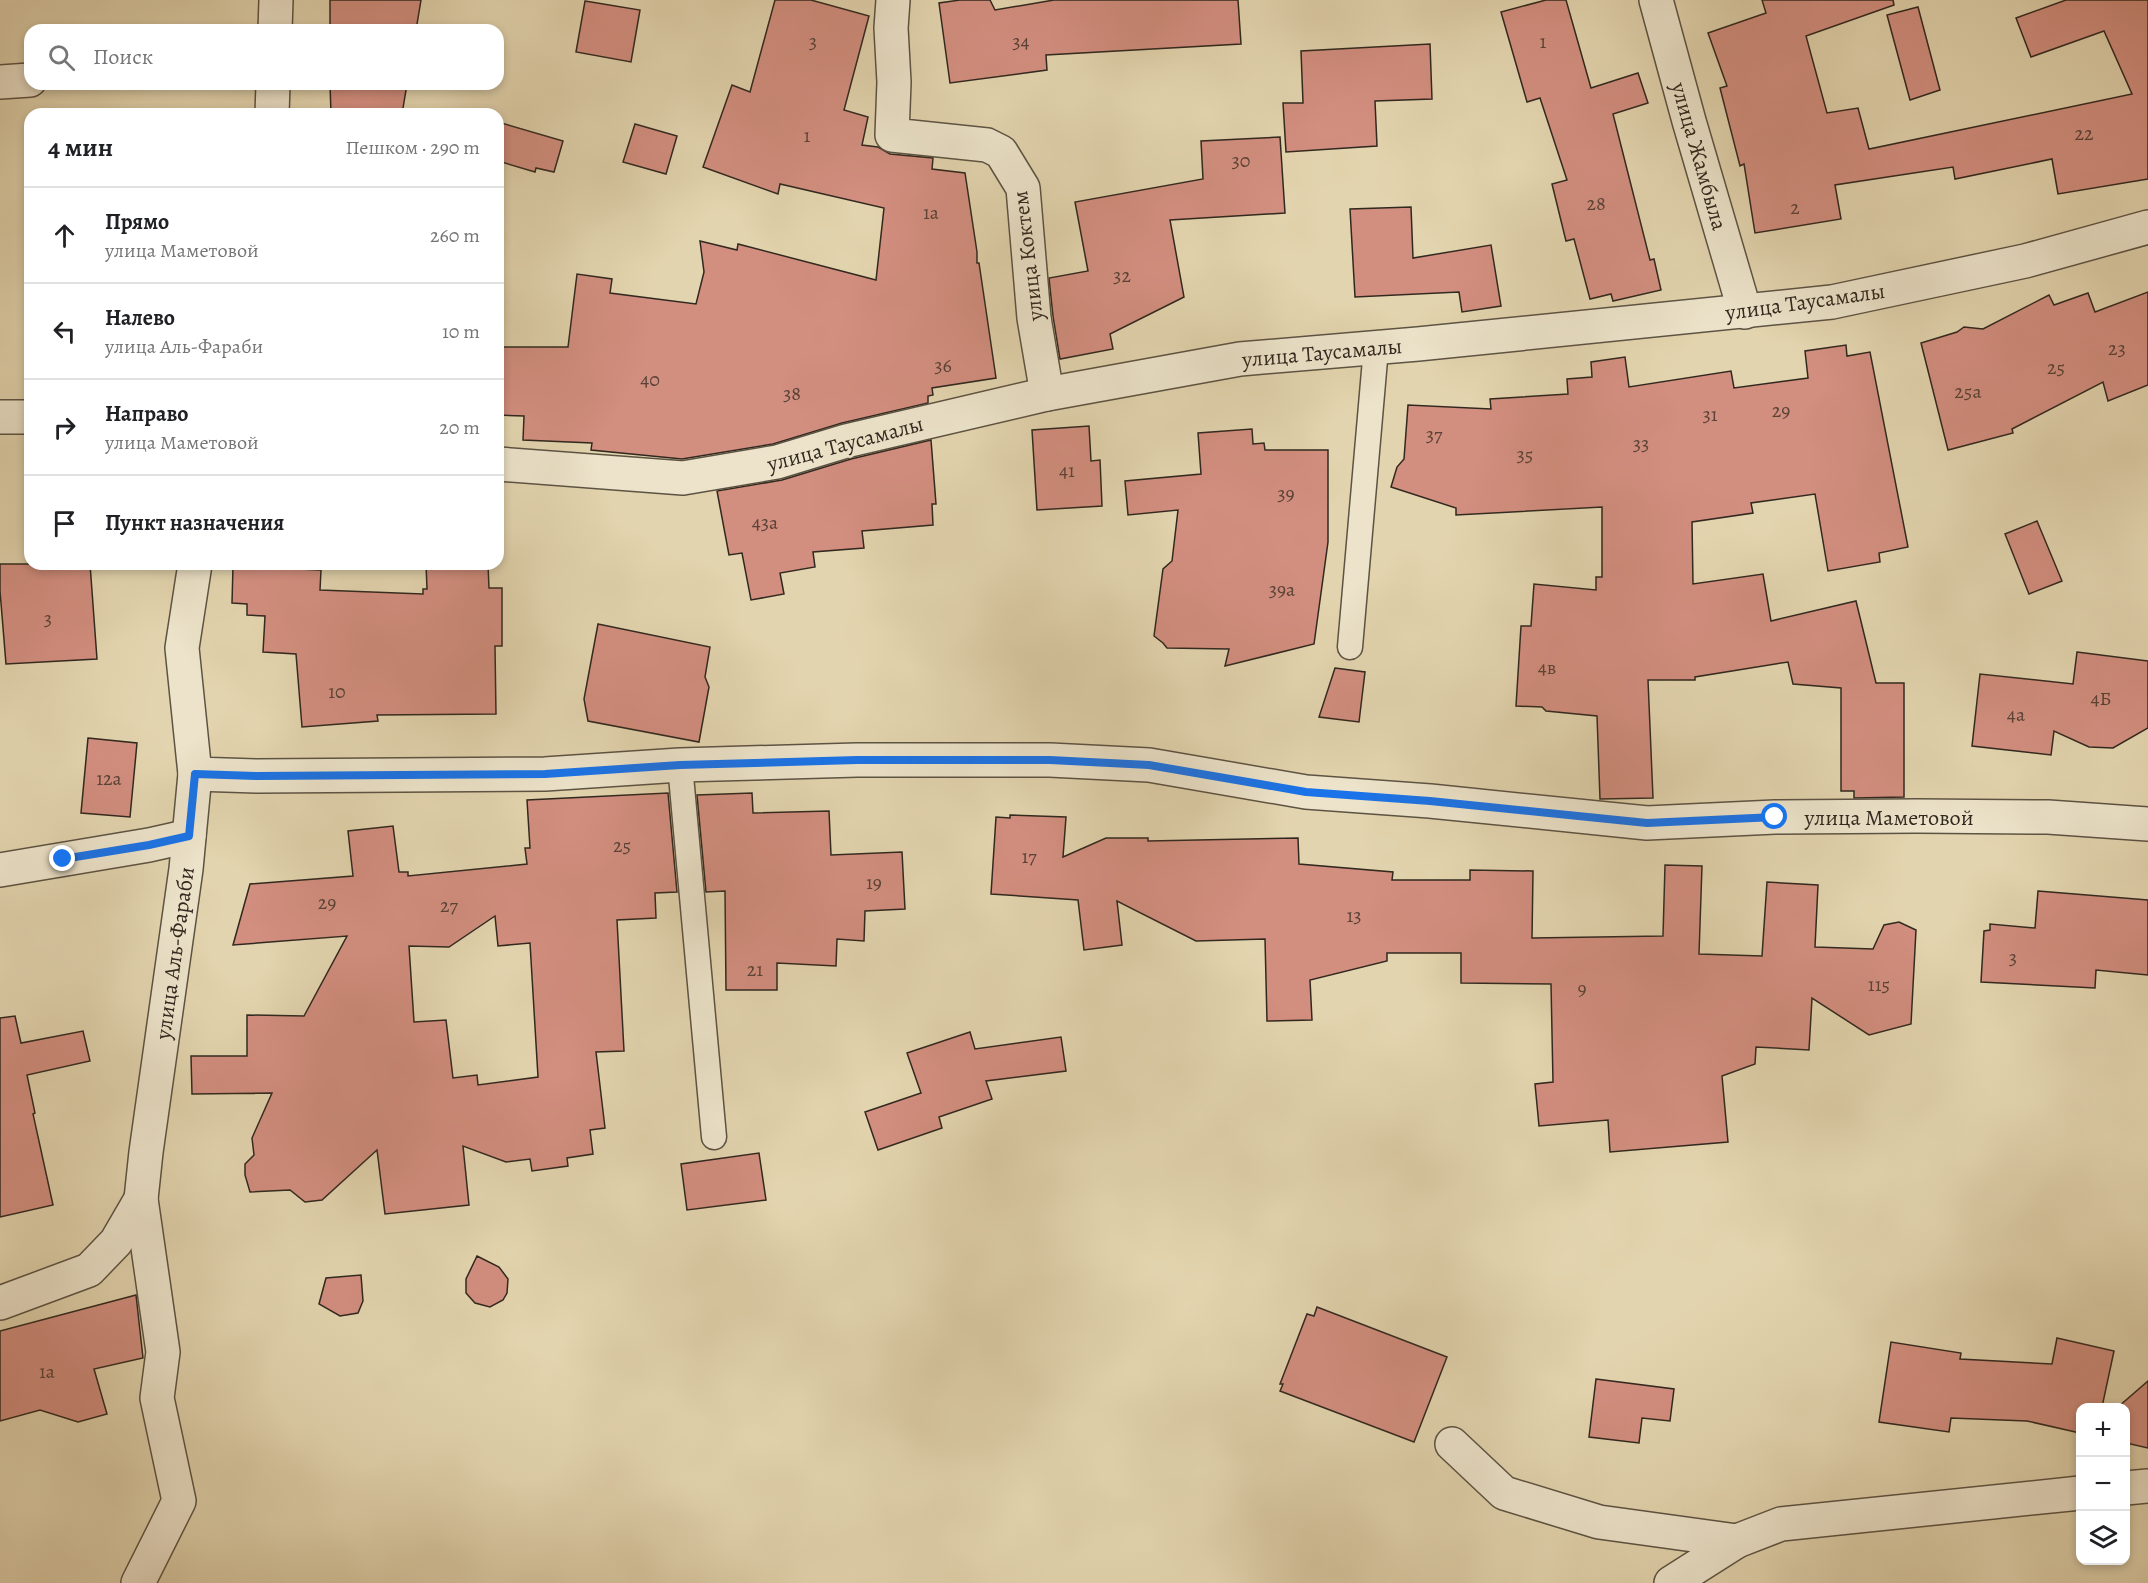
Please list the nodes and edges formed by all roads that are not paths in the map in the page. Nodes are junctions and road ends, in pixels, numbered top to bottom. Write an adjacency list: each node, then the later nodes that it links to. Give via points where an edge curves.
1 (276, 0): 4 (street)
2 (893, 0): 12 (street, улица Коктем, via 892,135 987,145 1001,152 1023,188 1034,318)
3 (1656, 0): 10 (street, улица Жамбыла)
4 (275, 24)
5 (24, 80): 6 (street)
6 (0, 82)
7 (273, 90): 8 (street)
8 (272, 108)
9 (2148, 227): 10 (street, улица Таусамалы, via 2025,261 1832,302)
10 (1745, 312): 11 (street, улица Таусамалы)
11 (1376, 348): 12 (street, улица Таусамалы, via 1240,359); 17 (lane)
12 (1047, 393): 15 (street, улица Таусамалы, via 846,441 777,462 683,478)
13 (0, 417): 14 (street)
14 (24, 417)
15 (504, 464)
16 (194, 570): 19 (street, улица Аль-Фараби, via 182,648)
17 (1350, 647)
18 (680, 765): 19 (street, улица Маметовой, via 545,774); 20 (street, улица Маметовой, via 1050,760 1149,765 1306,792 1647,823 1917,816 2048,817); 23 (lane)
19 (195, 774): 21 (street, улица Аль-Фараби)
20 (2148, 824)
21 (189, 836): 22 (street); 24 (street, улица Аль-Фараби)
22 (0, 870)
23 (714, 1137)
24 (141, 1199): 25 (street, via 116,1242 89,1269); 31 (street, via 163,1352 157,1398 179,1501)
25 (0, 1303)
26 (1452, 1444): 30 (street, via 1504,1493 1599,1522)
27 (2148, 1486): 28 (street)
28 (2130, 1488)
29 (2076, 1493): 30 (street, via 1781,1524)
30 (1737, 1541): 32 (street)
31 (138, 1583)
32 (1671, 1583)

